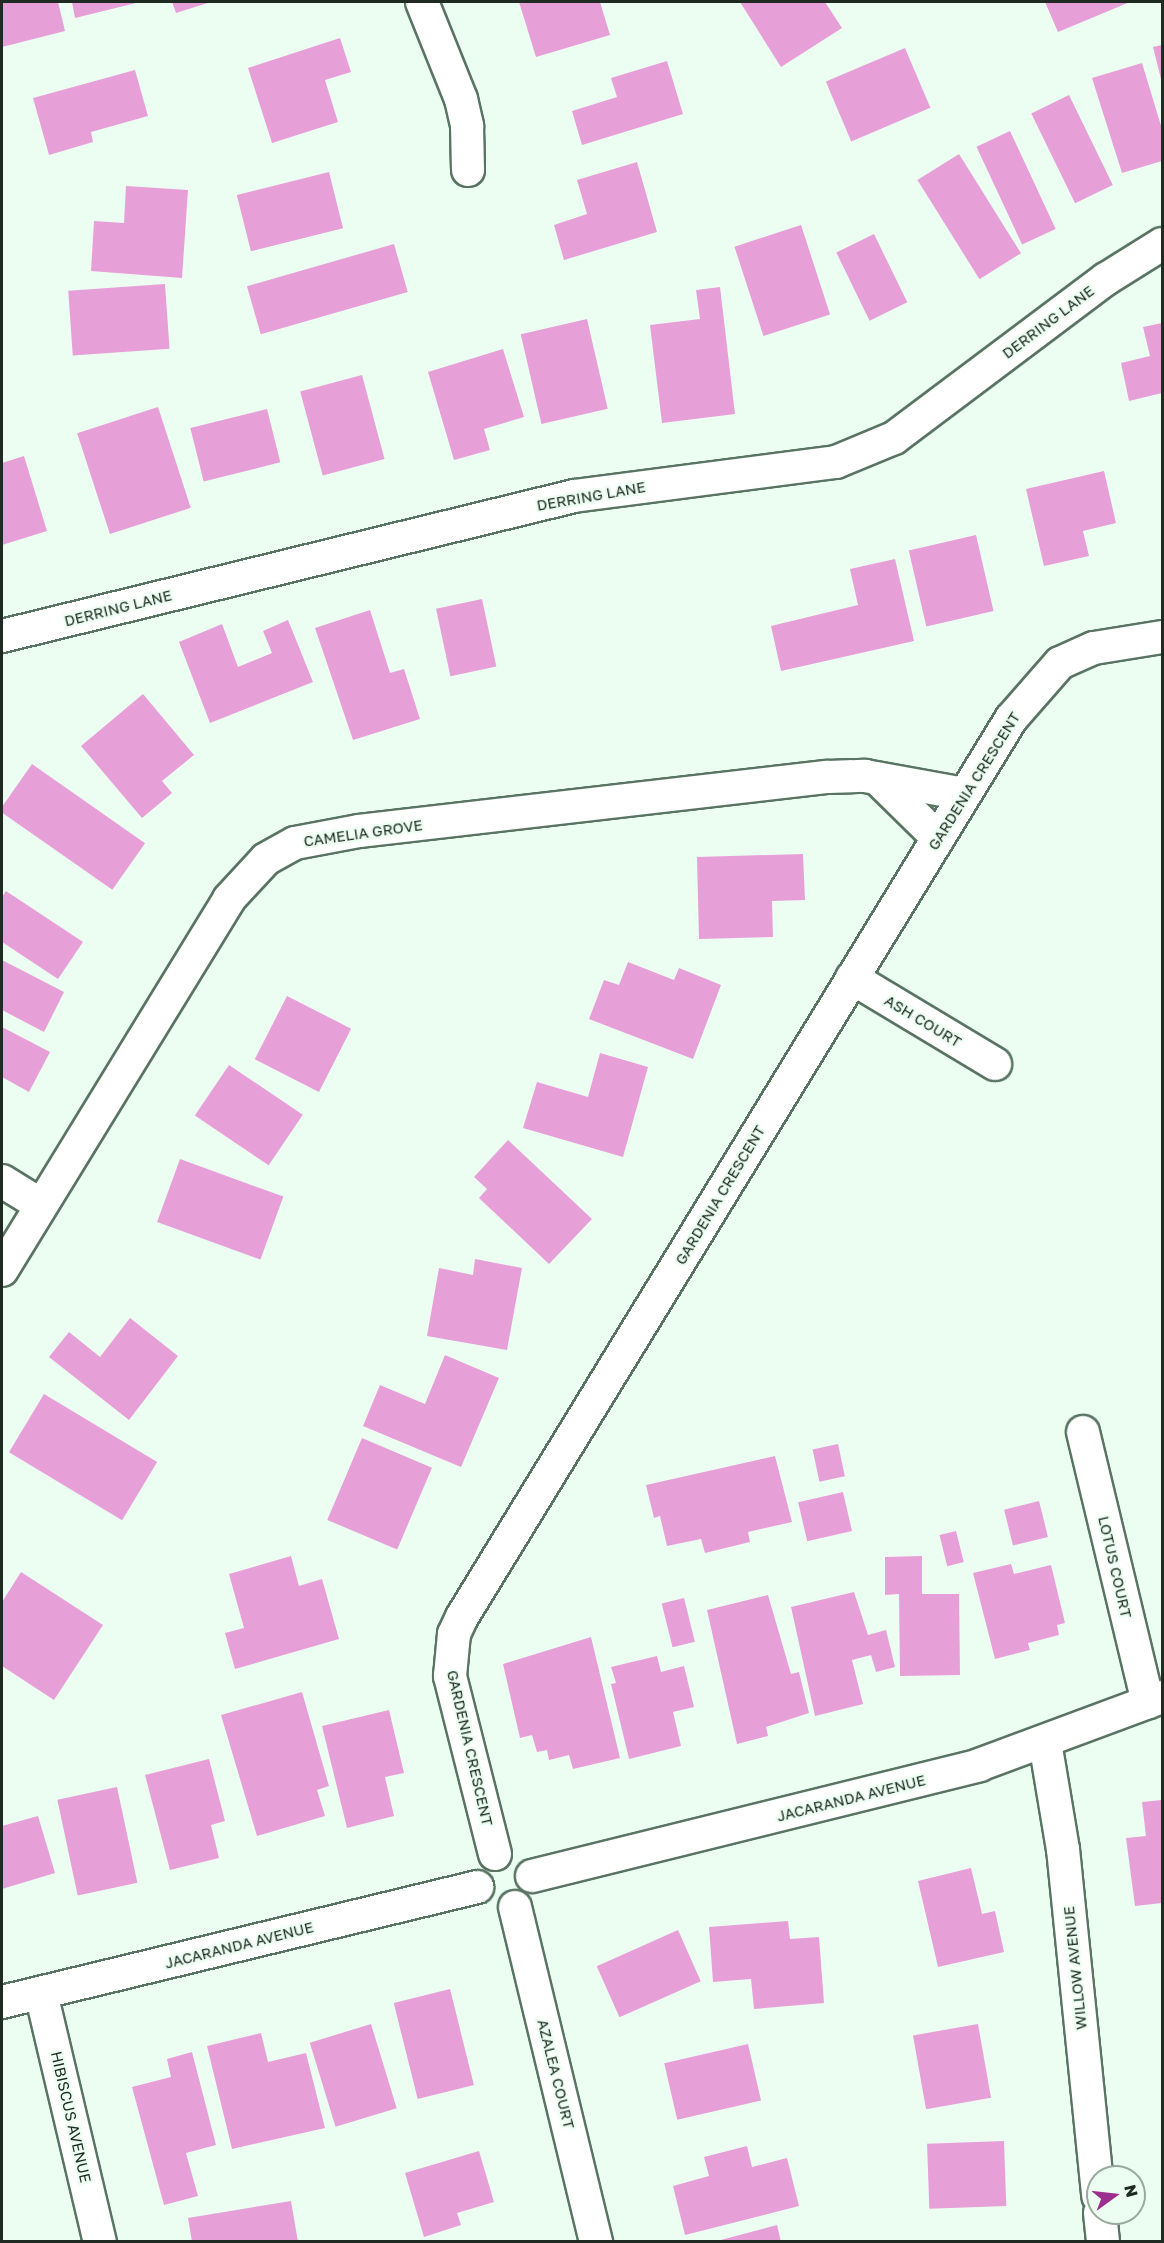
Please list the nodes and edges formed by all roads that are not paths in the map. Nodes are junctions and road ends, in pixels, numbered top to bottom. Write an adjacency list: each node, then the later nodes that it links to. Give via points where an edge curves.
1 (422, 2): 2 (street, via 460,99 467,126)
2 (468, 170)
3 (1162, 244): 5 (street, DERRING LANE)
4 (1162, 259): 5 (street, DERRING LANE)
5 (1132, 264): 6 (street, DERRING LANE, via 894,438 836,462 574,496)
6 (2, 636)
7 (1162, 637): 9 (street, GARDENIA CRESCENT, via 1094,648 1060,663 1011,719)
8 (878, 778): 9 (street, CAMELIA GROVE); 10 (street); 14 (street, CAMELIA GROVE, via 828,777 359,831 306,839 281,850 266,860 229,899)
9 (964, 794): 10 (street, GARDENIA CRESCENT)
10 (938, 838): 11 (street, GARDENIA CRESCENT)
11 (852, 978): 12 (street, ASH COURT); 19 (street, GARDENIA CRESCENT, via 454,1634 450,1676)
12 (995, 1064)
13 (2, 1181): 14 (street)
14 (41, 1205): 15 (street, CAMELIA GROVE)
15 (2, 1270)
16 (1083, 1432): 17 (street, LOTUS COURT)
17 (1155, 1700): 18 (street, JACARANDA AVENUE)
18 (1045, 1742): 20 (street, JACARANDA AVENUE, via 917,1782); 25 (street, WILLOW AVENUE, via 1063,1849)
19 (495, 1854): 20 (street, via 518,1857); 21 (street, via 478,1871)
20 (532, 1876): 22 (street, via 531,1891)
21 (477, 1887): 22 (street, via 492,1906); 23 (street, JACARANDA AVENUE)
22 (515, 1907): 28 (street, AZALEA COURT)
23 (41, 1994): 24 (street, JACARANDA AVENUE); 27 (street, HIBISCUS AVENUE)
24 (2, 2002)
25 (1095, 2165)
26 (1101, 2225): 29 (street)
27 (100, 2241)
28 (596, 2241)
29 (1103, 2241)

